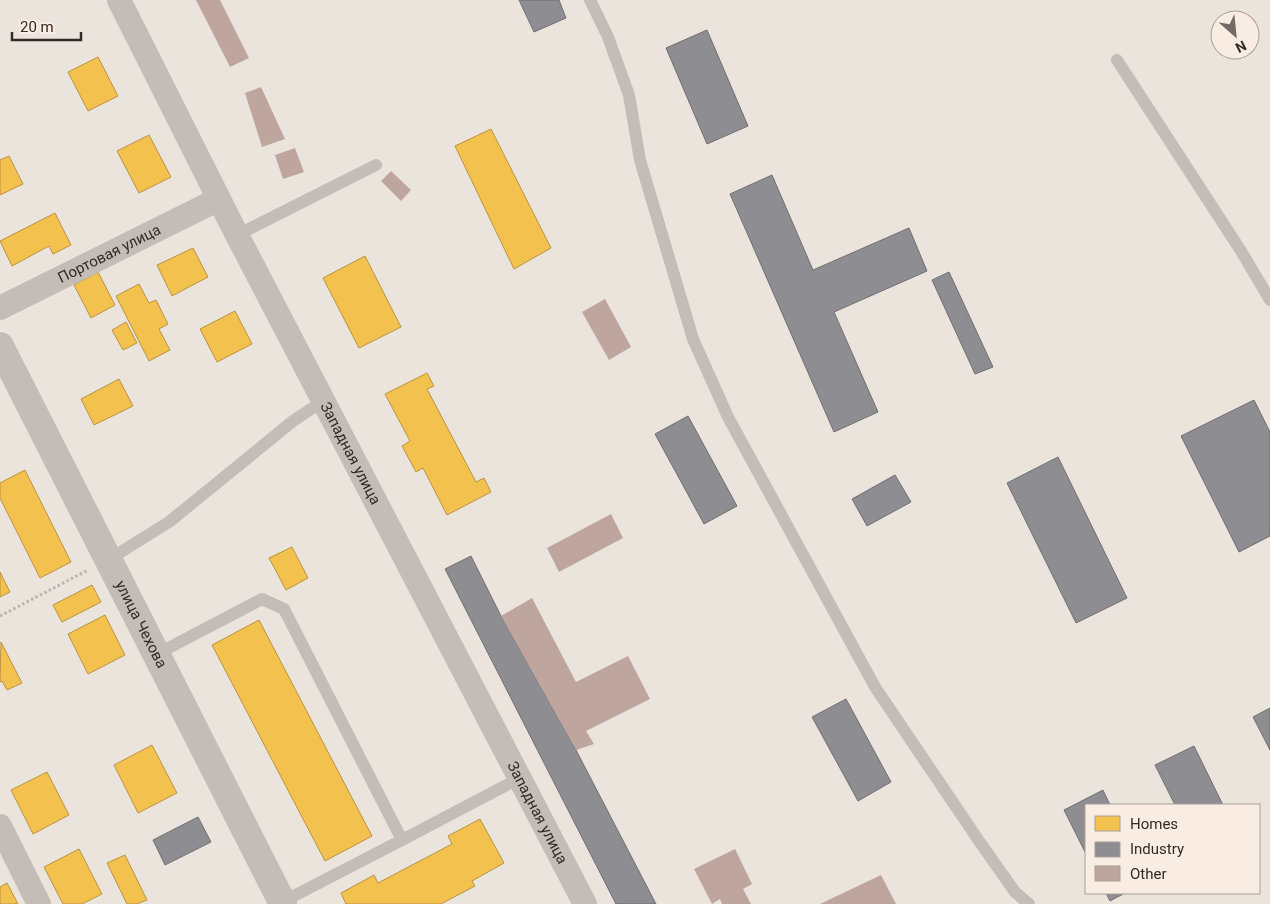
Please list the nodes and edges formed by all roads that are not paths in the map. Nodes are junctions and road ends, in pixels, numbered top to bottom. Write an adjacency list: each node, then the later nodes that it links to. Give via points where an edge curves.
1 (119, 0): 5 (street, Западная улица)
2 (590, 0): 19 (lane, via 608,37 628,95 640,160 693,339 728,418 875,688 979,842 1015,892)
3 (1117, 60): 7 (lane)
4 (376, 165): 6 (lane)
5 (219, 199): 6 (street, Западная улица); 8 (street, Портовая улица)
6 (237, 235): 10 (street, Западная улица)
7 (1270, 300)
8 (0, 308)
9 (0, 346): 11 (street, улица Чехова)
10 (322, 401): 11 (lane, via 169,522); 13 (street, Западная улица)
11 (108, 560): 12 (street, улица Чехова)
12 (157, 654): 15 (lane, via 262,599 284,609); 16 (street, улица Чехова)
13 (518, 779): 15 (lane); 18 (street, Западная улица)
14 (0, 826): 17 (street)
15 (402, 840): 16 (lane)
16 (282, 903)
17 (39, 904)
18 (585, 904)
19 (1029, 904)

